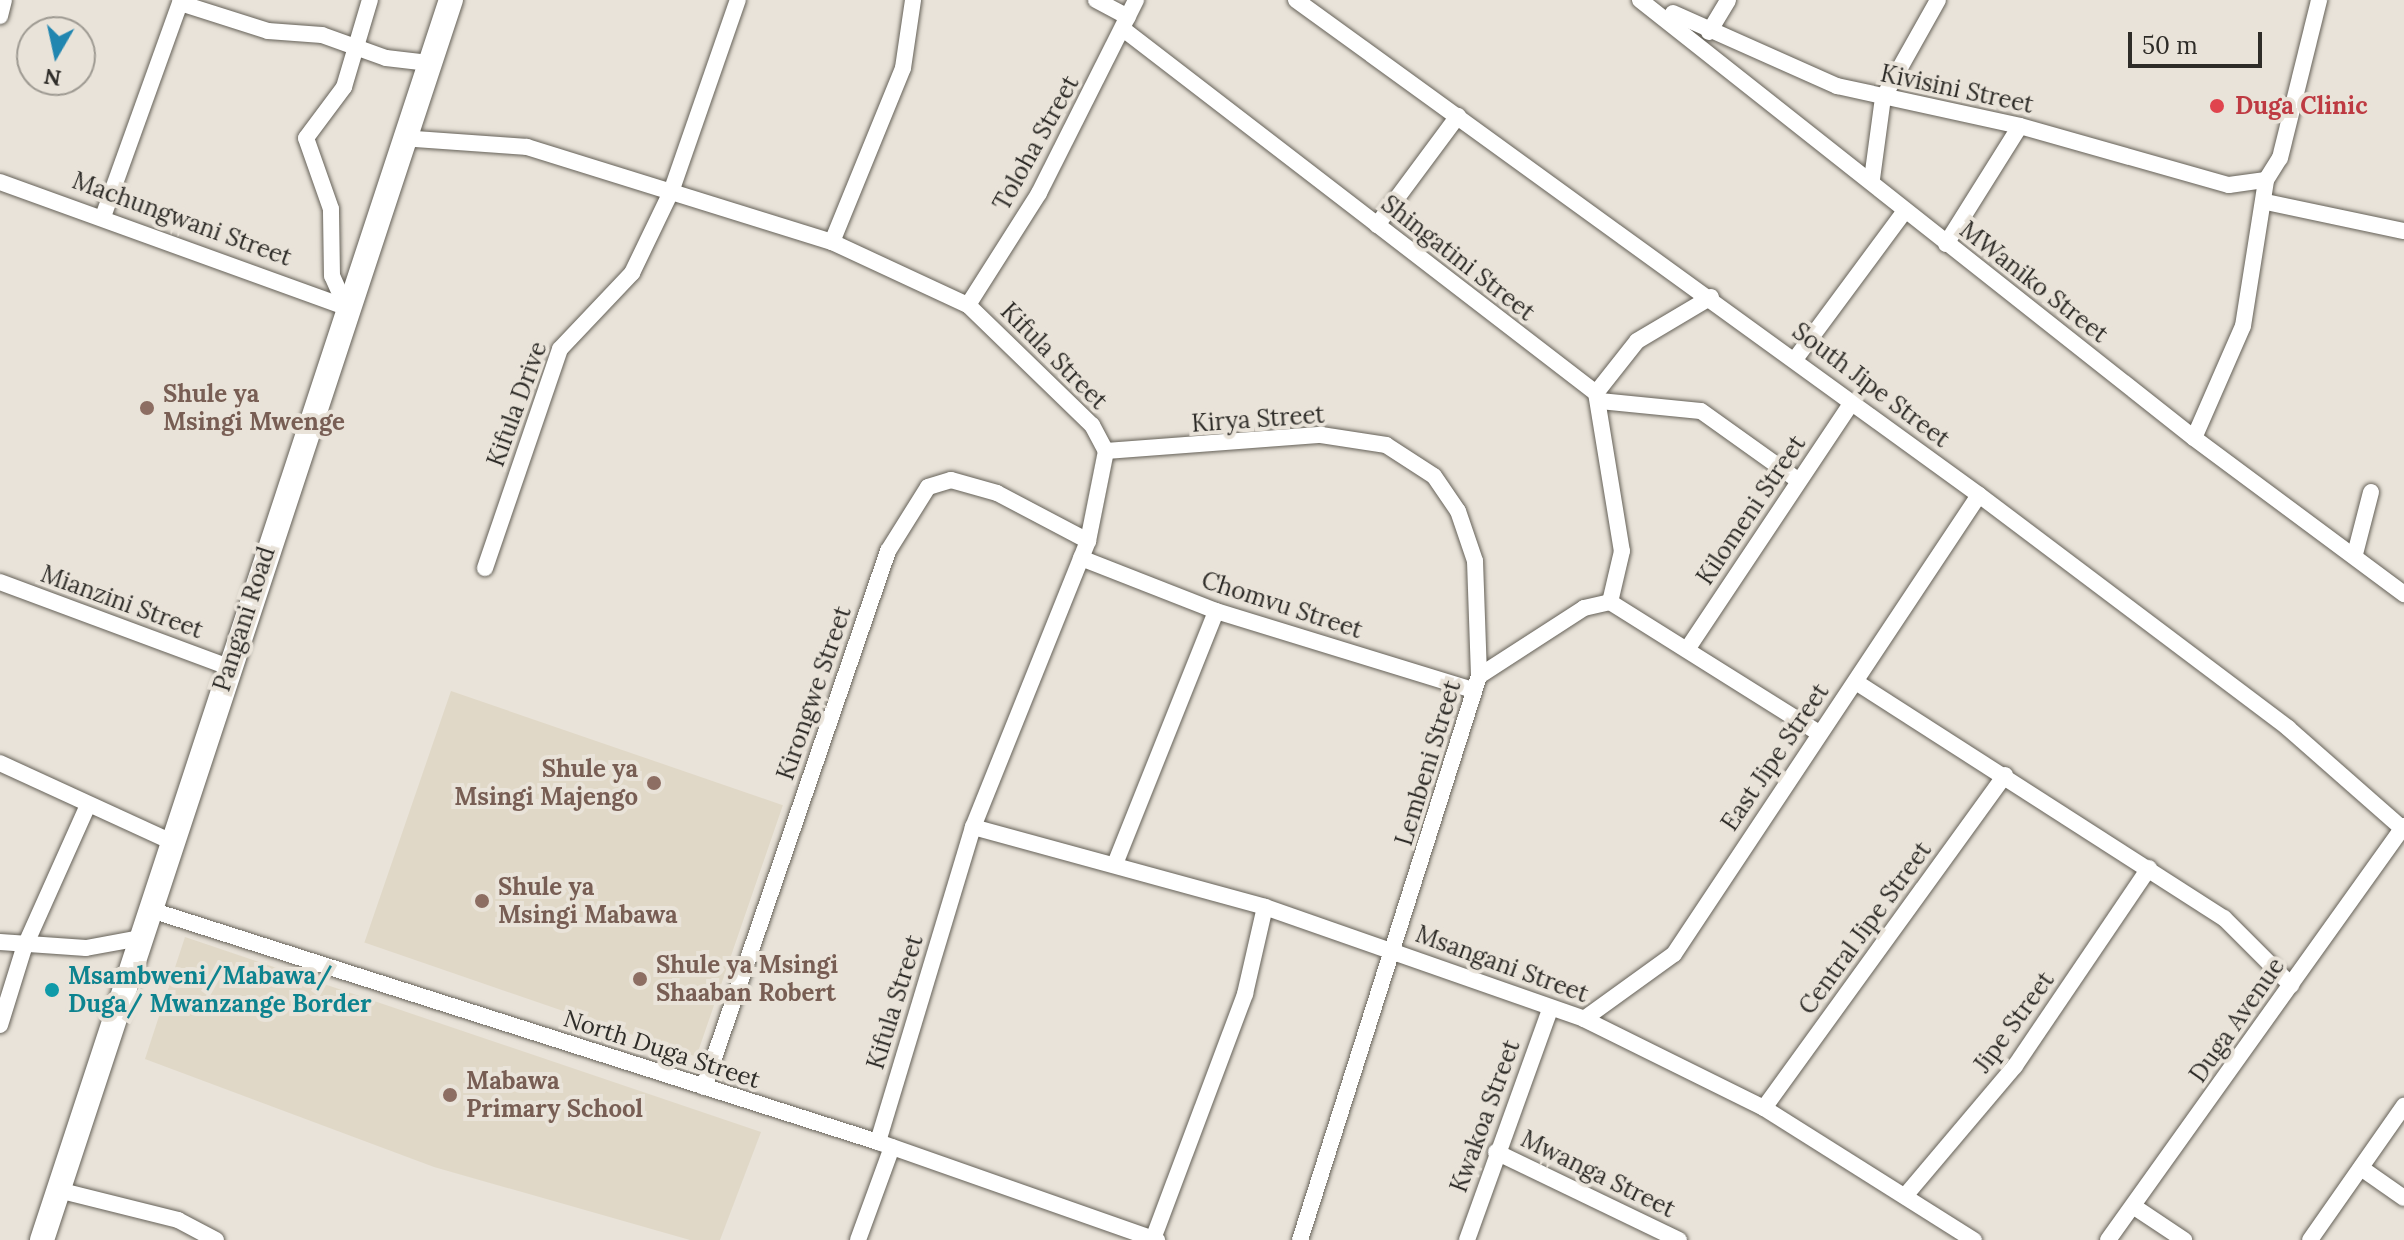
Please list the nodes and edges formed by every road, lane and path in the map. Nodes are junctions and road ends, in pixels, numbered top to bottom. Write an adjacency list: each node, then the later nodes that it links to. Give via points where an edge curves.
1 (4, 0): 14 (street)
2 (370, 0): 17 (street)
3 (451, 0): 18 (main road, Pangani Road)
4 (738, 0): 26 (street, Kifula Drive)
5 (913, 0): 32 (street, via 903,68)
6 (1136, 0): 15 (street, Toloha Street)
7 (1296, 0): 20 (street, South Jipe Street)
8 (1640, 0): 23 (street, MWaniko Street)
9 (1648, 0): 16 (street, Kivisini Street)
10 (1728, 0): 16 (street)
11 (1938, 0): 19 (street)
12 (2319, 0): 24 (street, via 2280,158)
13 (1100, 1): 15 (street, Shingatini Street)
14 (0, 16)
15 (1126, 23): 30 (street, Shingatini Street); 35 (street, Toloha Street, via 1039,193)
16 (1709, 32): 19 (street, Kivisini Street)
17 (354, 47): 18 (street); 29 (street, via 322,35 268,31 180,3); 36 (street, via 344,87 306,138 331,209 332,276)
18 (429, 63): 22 (main road, Pangani Road)
19 (1883, 98): 21 (street, Kivisini Street); 23 (street)
20 (1458, 116): 30 (street); 34 (street, South Jipe Street)
21 (2020, 126): 24 (street, Kivisini Street, via 2229,185); 33 (street)
22 (402, 138): 26 (street, Kifula Street, via 527,147); 36 (main road, Pangani Road)
23 (1872, 179): 28 (street, MWaniko Street)
24 (2266, 180): 27 (street)
25 (0, 182): 29 (street, Machungwani Street)
26 (671, 192): 32 (street, Kifula Street); 48 (street, Kifula Drive, via 632,273 577,323 560,349)
27 (2266, 202): 31 (street); 40 (street, via 2243,326)
28 (1904, 212): 33 (street, MWaniko Street); 37 (street)
29 (104, 214): 36 (street, Machungwani Street)
30 (1377, 225): 38 (street, Shingatini Street)
31 (2404, 231)
32 (832, 242): 35 (street, Kifula Street)
33 (1946, 244): 40 (street, MWaniko Street)
34 (1711, 297): 37 (street, South Jipe Street); 38 (street, via 1637,341)
35 (968, 305): 41 (street, Kifula Street, via 1092,425)
36 (346, 307): 54 (main road, Pangani Road)
37 (1796, 358): 39 (street, South Jipe Street)
38 (1598, 397): 42 (street, via 1701,411); 51 (street, via 1622,551)
39 (1852, 402): 42 (street, Kilomeni Street); 44 (street, South Jipe Street)
40 (2194, 438): 46 (street, MWaniko Street)
41 (1106, 451): 45 (street, Kifula Street); 56 (street, Kirya Street, via 1321,435 1386,445 1434,476 1458,511 1475,561)
42 (1799, 481): 53 (street, Kilomeni Street)
43 (2371, 492): 46 (street)
44 (1979, 495): 55 (street, East Jipe Street); 62 (street, South Jipe Street, via 2288,728)
45 (1088, 541): 47 (street, Kifula Street); 76 (street, Kirongwe Street, via 997,493 951,480 928,487 888,551)
46 (2355, 554): 50 (street, MWaniko Street)
47 (1081, 558): 52 (street, Chomvu Street); 61 (street, Kifula Street)
48 (485, 568)
49 (0, 582): 54 (street, Mianzini Street)
50 (2404, 594)
51 (1610, 602): 53 (street); 56 (street, Lembeni Street, via 1573,614)
52 (1216, 611): 56 (street, Chomvu Street); 64 (street)
53 (1690, 645): 57 (street)
54 (228, 667): 63 (main road, Pangani Road)
55 (1856, 682): 57 (street, East Jipe Street); 59 (street)
56 (1476, 683): 71 (street, Lembeni Street)
57 (1816, 731): 74 (street, East Jipe Street, via 1674,954)
58 (0, 763): 60 (street)
59 (2005, 775): 65 (street); 78 (street, Central Jipe Street)
60 (88, 805): 63 (street); 70 (street)
61 (973, 827): 64 (street, Msangani Street); 79 (street, Kifula Street)
62 (2403, 828): 72 (street, Duga Avenue)
63 (174, 843): 67 (main road, Pangani Road)
64 (1115, 864): 66 (street, Msangani Street)
65 (2149, 868): 72 (street, via 2224,918); 83 (street, Jipe Street, via 2015,1066)
66 (1265, 907): 71 (street, Msangani Street); 86 (street, via 1245,994)
67 (151, 910): 68 (main road, Pangani Road); 76 (street, North Duga Street)
68 (141, 938): 70 (street); 82 (main road, Pangani Road)
69 (0, 942): 70 (street)
70 (24, 948): 75 (street)
71 (1397, 952): 73 (street, Msangani Street); 90 (street, Lembeni Street)
72 (2291, 985): 85 (street, Duga Avenue)
73 (1550, 1009): 74 (street, Msangani Street); 80 (street, Kwakoa Street)
74 (1584, 1019): 78 (street, Msangani Street)
75 (0, 1025)
76 (704, 1087): 79 (street, North Duga Street)
77 (2404, 1106): 81 (street)
78 (1764, 1108): 83 (street, Msangani Street)
79 (885, 1145): 86 (street, North Duga Street); 89 (street, Kifula Street)
80 (1496, 1152): 91 (street, Kwakoa Street); 92 (street, Mwanga Street)
81 (2361, 1168): 84 (street); 96 (street)
82 (58, 1190): 87 (main road, Pangani Road); 88 (street, via 178,1220)
83 (1905, 1196): 93 (street, Msangani Street)
84 (2404, 1198)
85 (2136, 1208): 94 (street, Duga Avenue); 95 (street)
86 (1155, 1239)
87 (42, 1240)
88 (216, 1240)
89 (858, 1240)
90 (1300, 1240)
91 (1467, 1240)
92 (1679, 1240)
93 (1974, 1240)
94 (2108, 1240)
95 (2184, 1240)
96 (2310, 1240)

